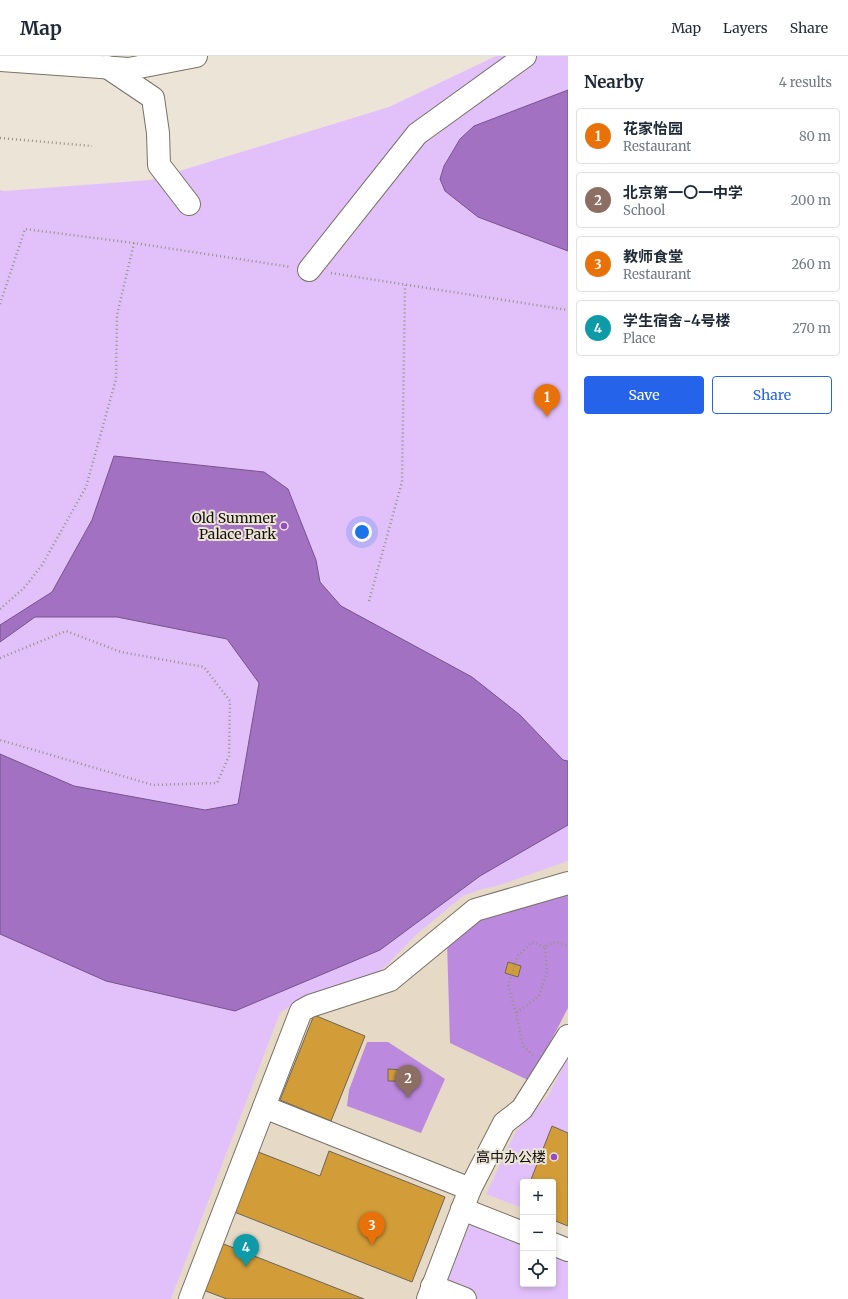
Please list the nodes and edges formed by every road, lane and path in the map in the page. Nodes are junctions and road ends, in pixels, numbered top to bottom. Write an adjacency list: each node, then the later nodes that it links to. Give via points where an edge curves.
1 (196, 56): 4 (main road, via 129,69)
2 (525, 56): 9 (main road, via 417,134)
3 (0, 60): 4 (main road)
4 (107, 67): 7 (main road, via 153,98 159,165)
5 (0, 138): 6 (path)
6 (92, 146)
7 (189, 204)
8 (134, 243): 9 (path); 11 (path, via 25,230); 14 (path, via 117,315 116,379 86,487 42,565 24,588)
9 (309, 270): 10 (path)
10 (405, 285): 12 (path); 13 (path, via 402,482)
11 (0, 304)
12 (568, 310)
13 (369, 601)
14 (0, 610)
15 (0, 658): 16 (path, via 66,631 121,652 204,667 230,701 229,756 217,783 153,785)
16 (0, 740)
17 (568, 883): 23 (main road, via 475,910 390,980 301,1011)
18 (568, 946): 19 (path, via 555,942)
19 (545, 947): 20 (path, via 547,973 539,996); 20 (path, via 532,942 517,957 508,986)
20 (516, 1012): 22 (path, via 523,1046)
21 (568, 1036): 22 (main road)
22 (547, 1068): 24 (main road, via 522,1109 504,1123)
23 (264, 1107): 24 (main road); 29 (main road)
24 (466, 1199): 25 (main road); 28 (main road)
25 (520, 1231)
26 (556, 1245): 27 (main road)
27 (568, 1250)
28 (430, 1293): 30 (main road)
29 (190, 1299)
30 (465, 1299)

